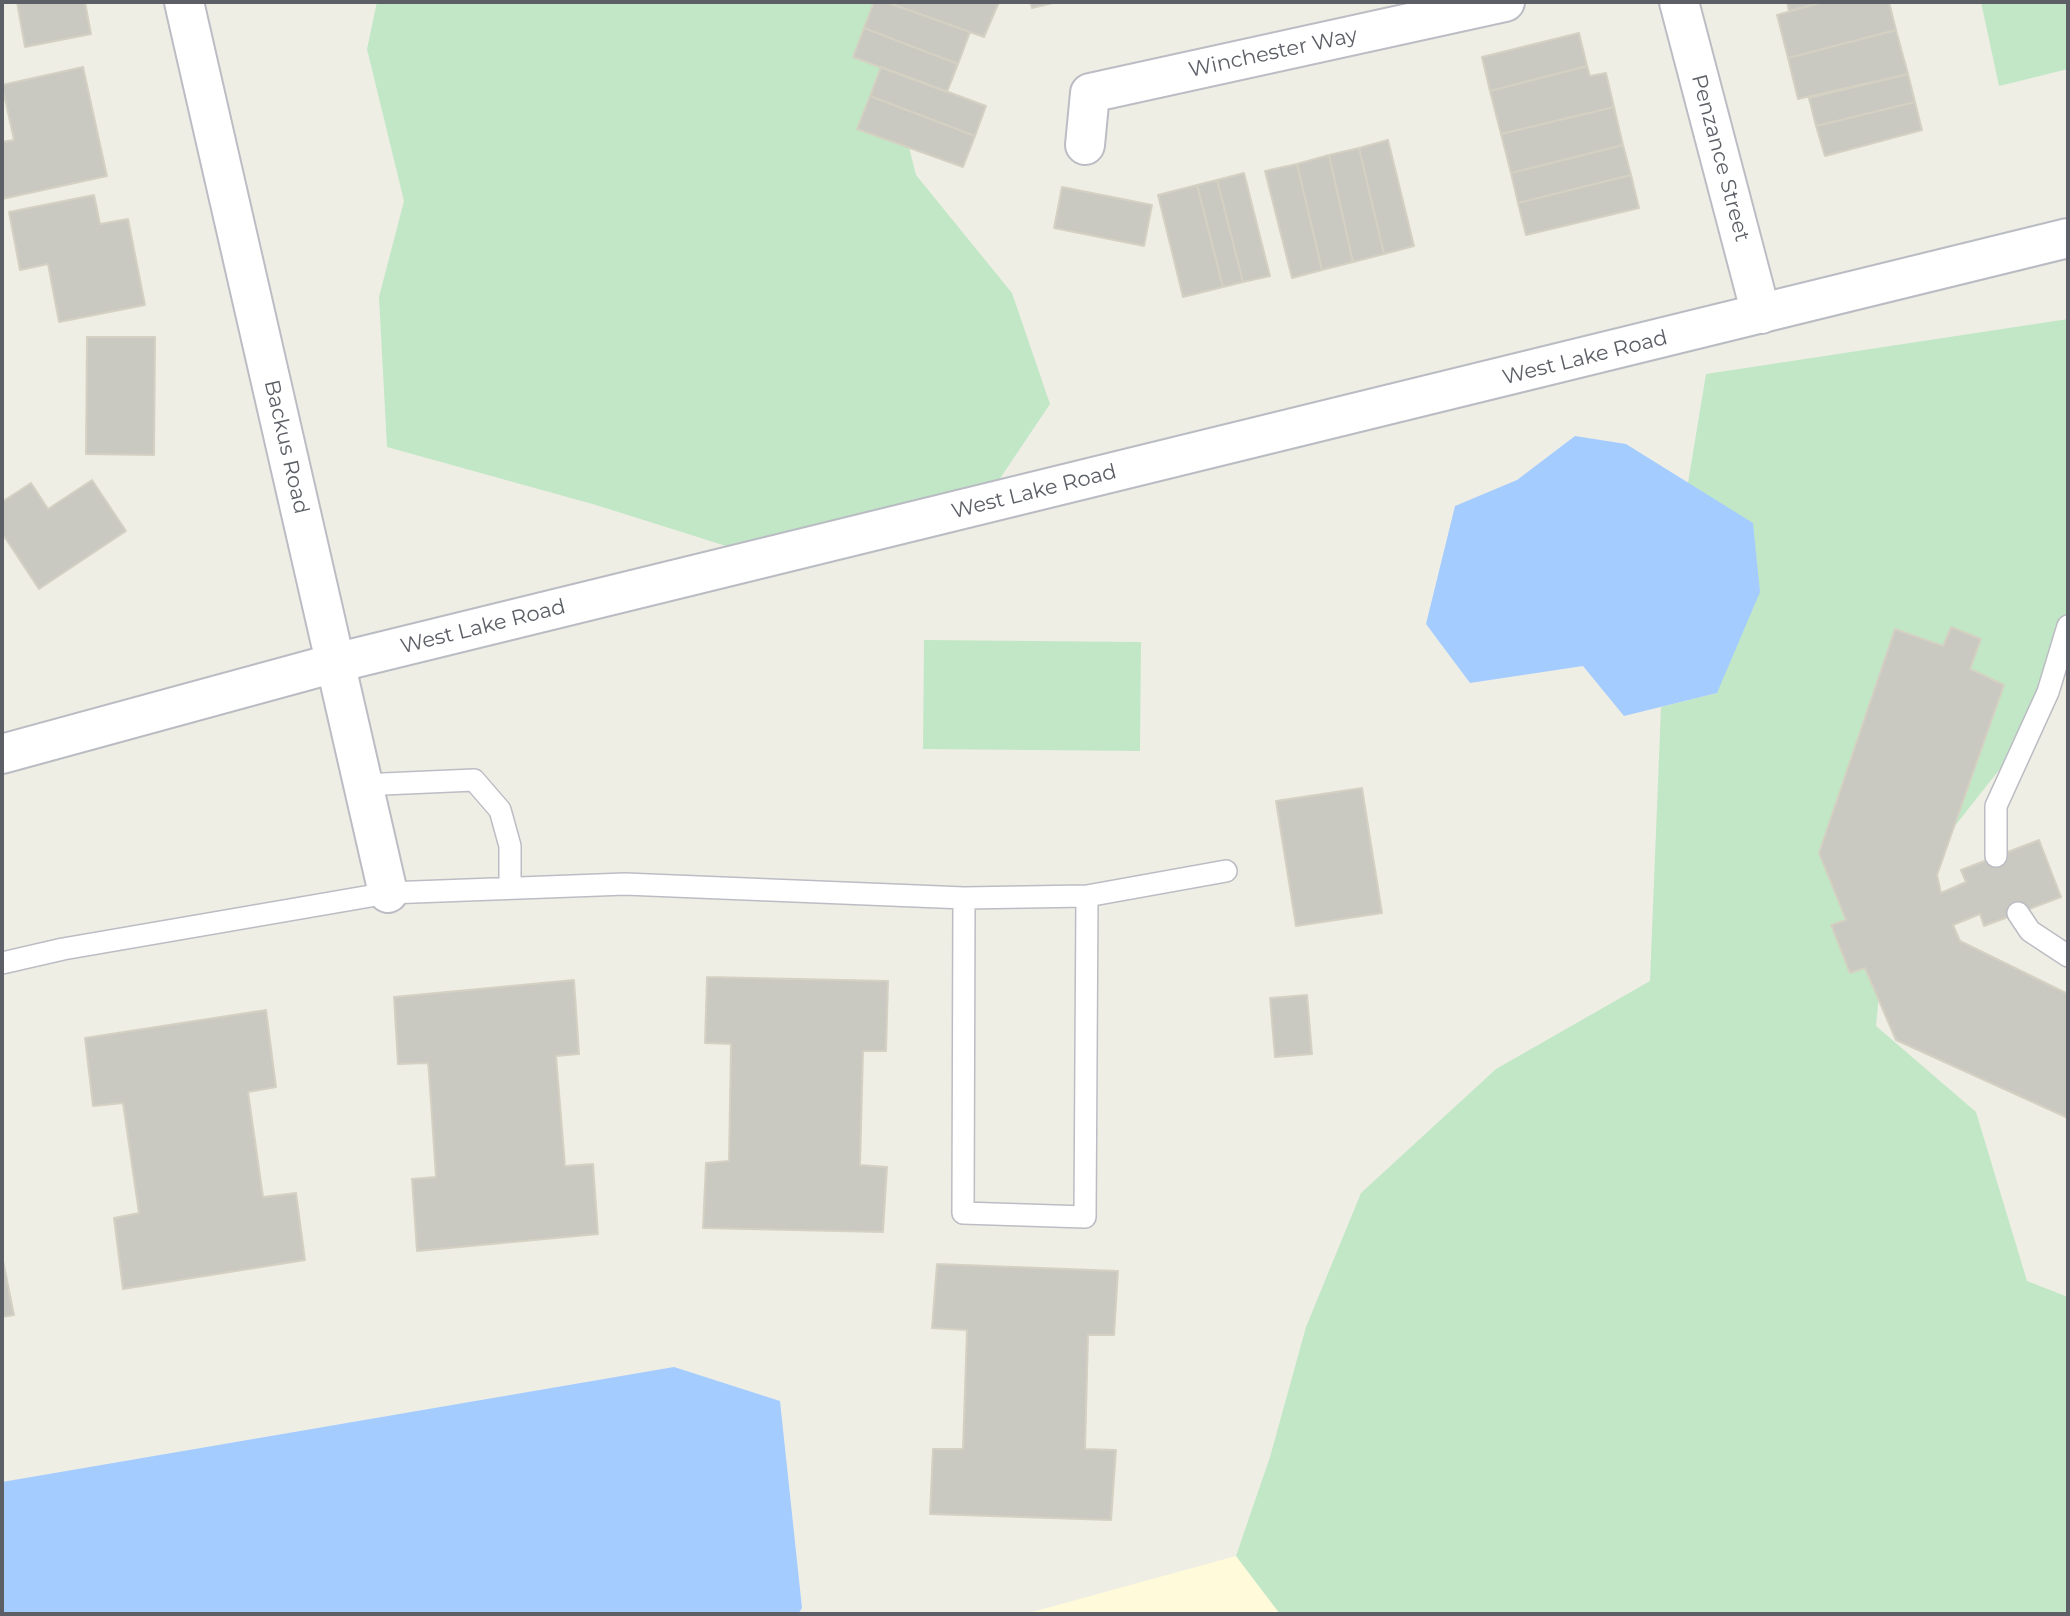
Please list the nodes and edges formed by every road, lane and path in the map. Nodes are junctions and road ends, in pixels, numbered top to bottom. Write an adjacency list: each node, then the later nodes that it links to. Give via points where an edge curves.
1 (184, 2): 8 (street, Backus Road)
2 (1505, 2): 4 (street, Winchester Way, via 1090,93)
3 (1679, 2): 6 (street, Penzance Street)
4 (1085, 145)
5 (2068, 238): 6 (street, West Lake Road)
6 (1761, 314): 8 (street, West Lake Road)
7 (2068, 626): 11 (lane, via 2048,692 1996,807)
8 (335, 663): 9 (street, West Lake Road); 10 (street, Backus Road)
9 (2, 754)
10 (361, 785): 13 (lane, via 474,780 500,810 510,846); 14 (street, Backus Road)
11 (1996, 856)
12 (1226, 871): 15 (lane)
13 (510, 888): 14 (lane); 16 (lane, via 625,884)
14 (388, 893): 19 (lane)
15 (1087, 896): 16 (lane); 16 (lane, via 1085,1217 963,1213)
16 (964, 898)
17 (2018, 913): 18 (lane, via 2030,931)
18 (2068, 956)
19 (2, 963)

